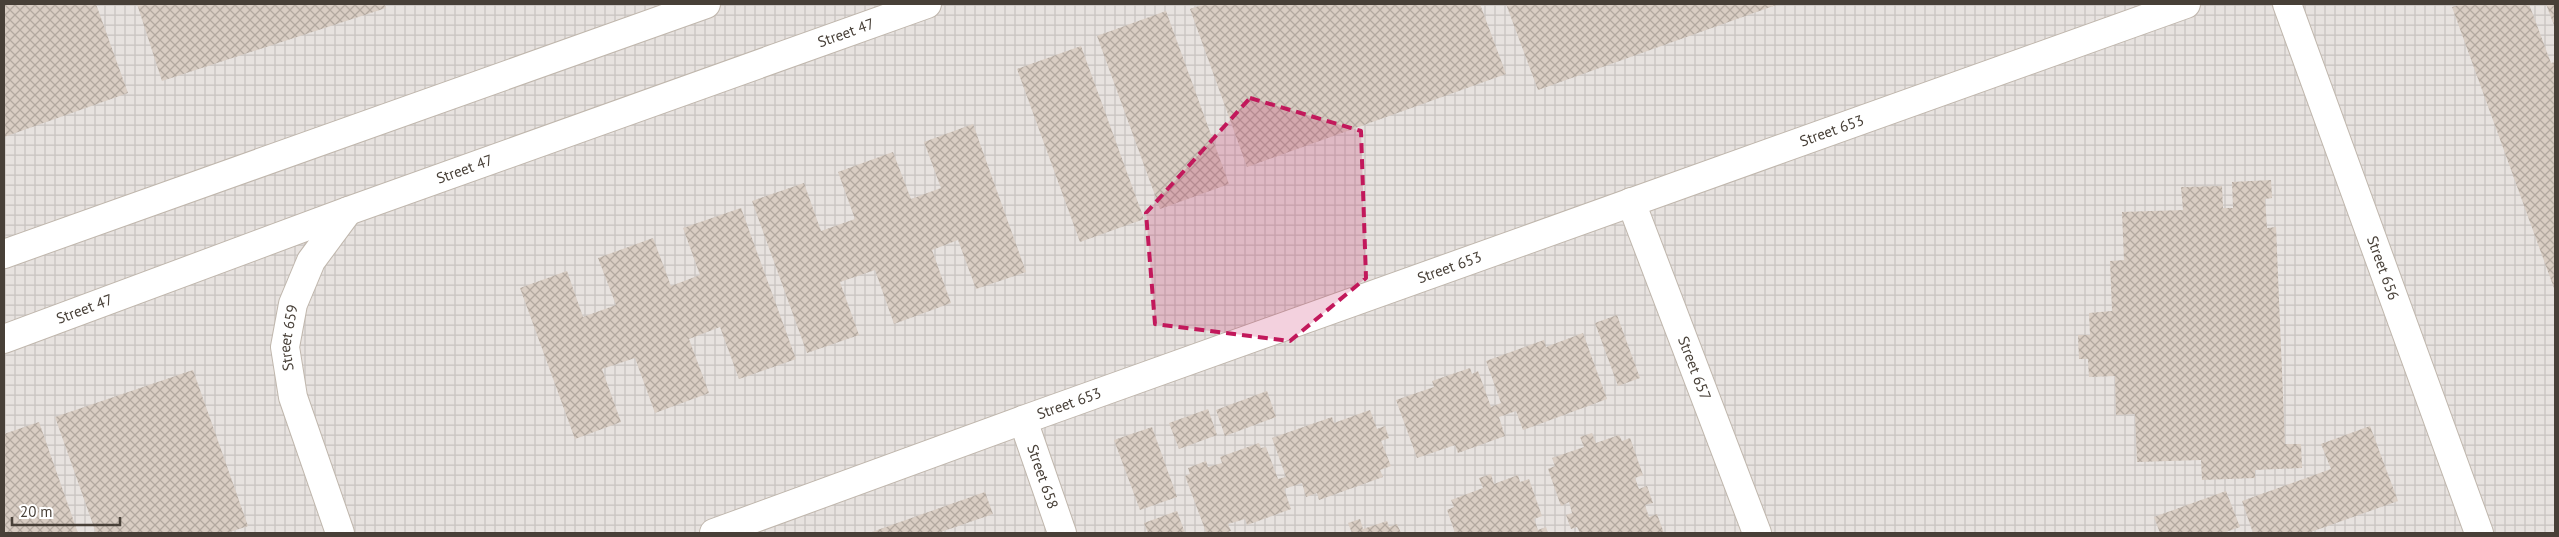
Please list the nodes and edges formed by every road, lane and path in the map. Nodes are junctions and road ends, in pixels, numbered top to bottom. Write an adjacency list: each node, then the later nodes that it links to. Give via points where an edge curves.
1 (706, 4): 7 (street)
2 (927, 4): 6 (street, Street 47)
3 (2186, 4): 5 (street, Street 653)
4 (2287, 4): 14 (street, Street 656)
5 (1631, 202): 9 (street, Street 653); 13 (street, Street 657)
6 (348, 211): 8 (street, Street 47); 10 (street, Street 659, via 311,261 292,304 285,347 293,397)
7 (4, 254)
8 (4, 339)
9 (1023, 420): 11 (street, Street 653); 12 (street, Street 658)
10 (340, 533)
11 (714, 533)
12 (1062, 533)
13 (1756, 533)
14 (2479, 533)

